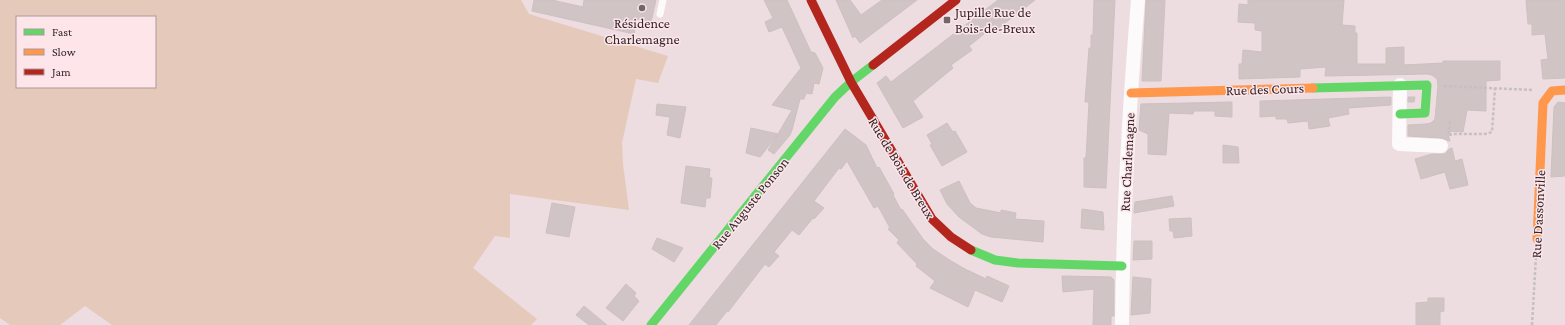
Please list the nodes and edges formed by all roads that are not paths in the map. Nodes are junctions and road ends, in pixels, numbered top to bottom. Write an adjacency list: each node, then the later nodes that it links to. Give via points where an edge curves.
1 (663, 0): 5 (lane)
2 (812, 0): 6 (street, Rue de Bois de Breux)
3 (956, 0): 6 (street, Rue Auguste Ponson)
4 (1138, 0): 9 (street, Rue Charlemagne)
5 (660, 14)
6 (851, 82): 13 (street, Rue de Bois de Breux, via 932,219 951,237 972,251 995,260); 14 (street, Rue Auguste Ponson, via 835,97)
7 (1400, 85): 9 (street, Rue des Cours); 10 (street); 10 (street, Rue des Cours, via 1427,85 1424,113)
8 (1565, 90): 12 (street, Rue Dassonville, via 1552,91 1543,104)
9 (1131, 93): 13 (street, Rue Charlemagne)
10 (1400, 114): 11 (street, via 1400,144)
11 (1441, 146)
12 (1537, 239)
13 (1122, 266): 15 (street, Rue Charlemagne)
14 (651, 325)
15 (1122, 325)

